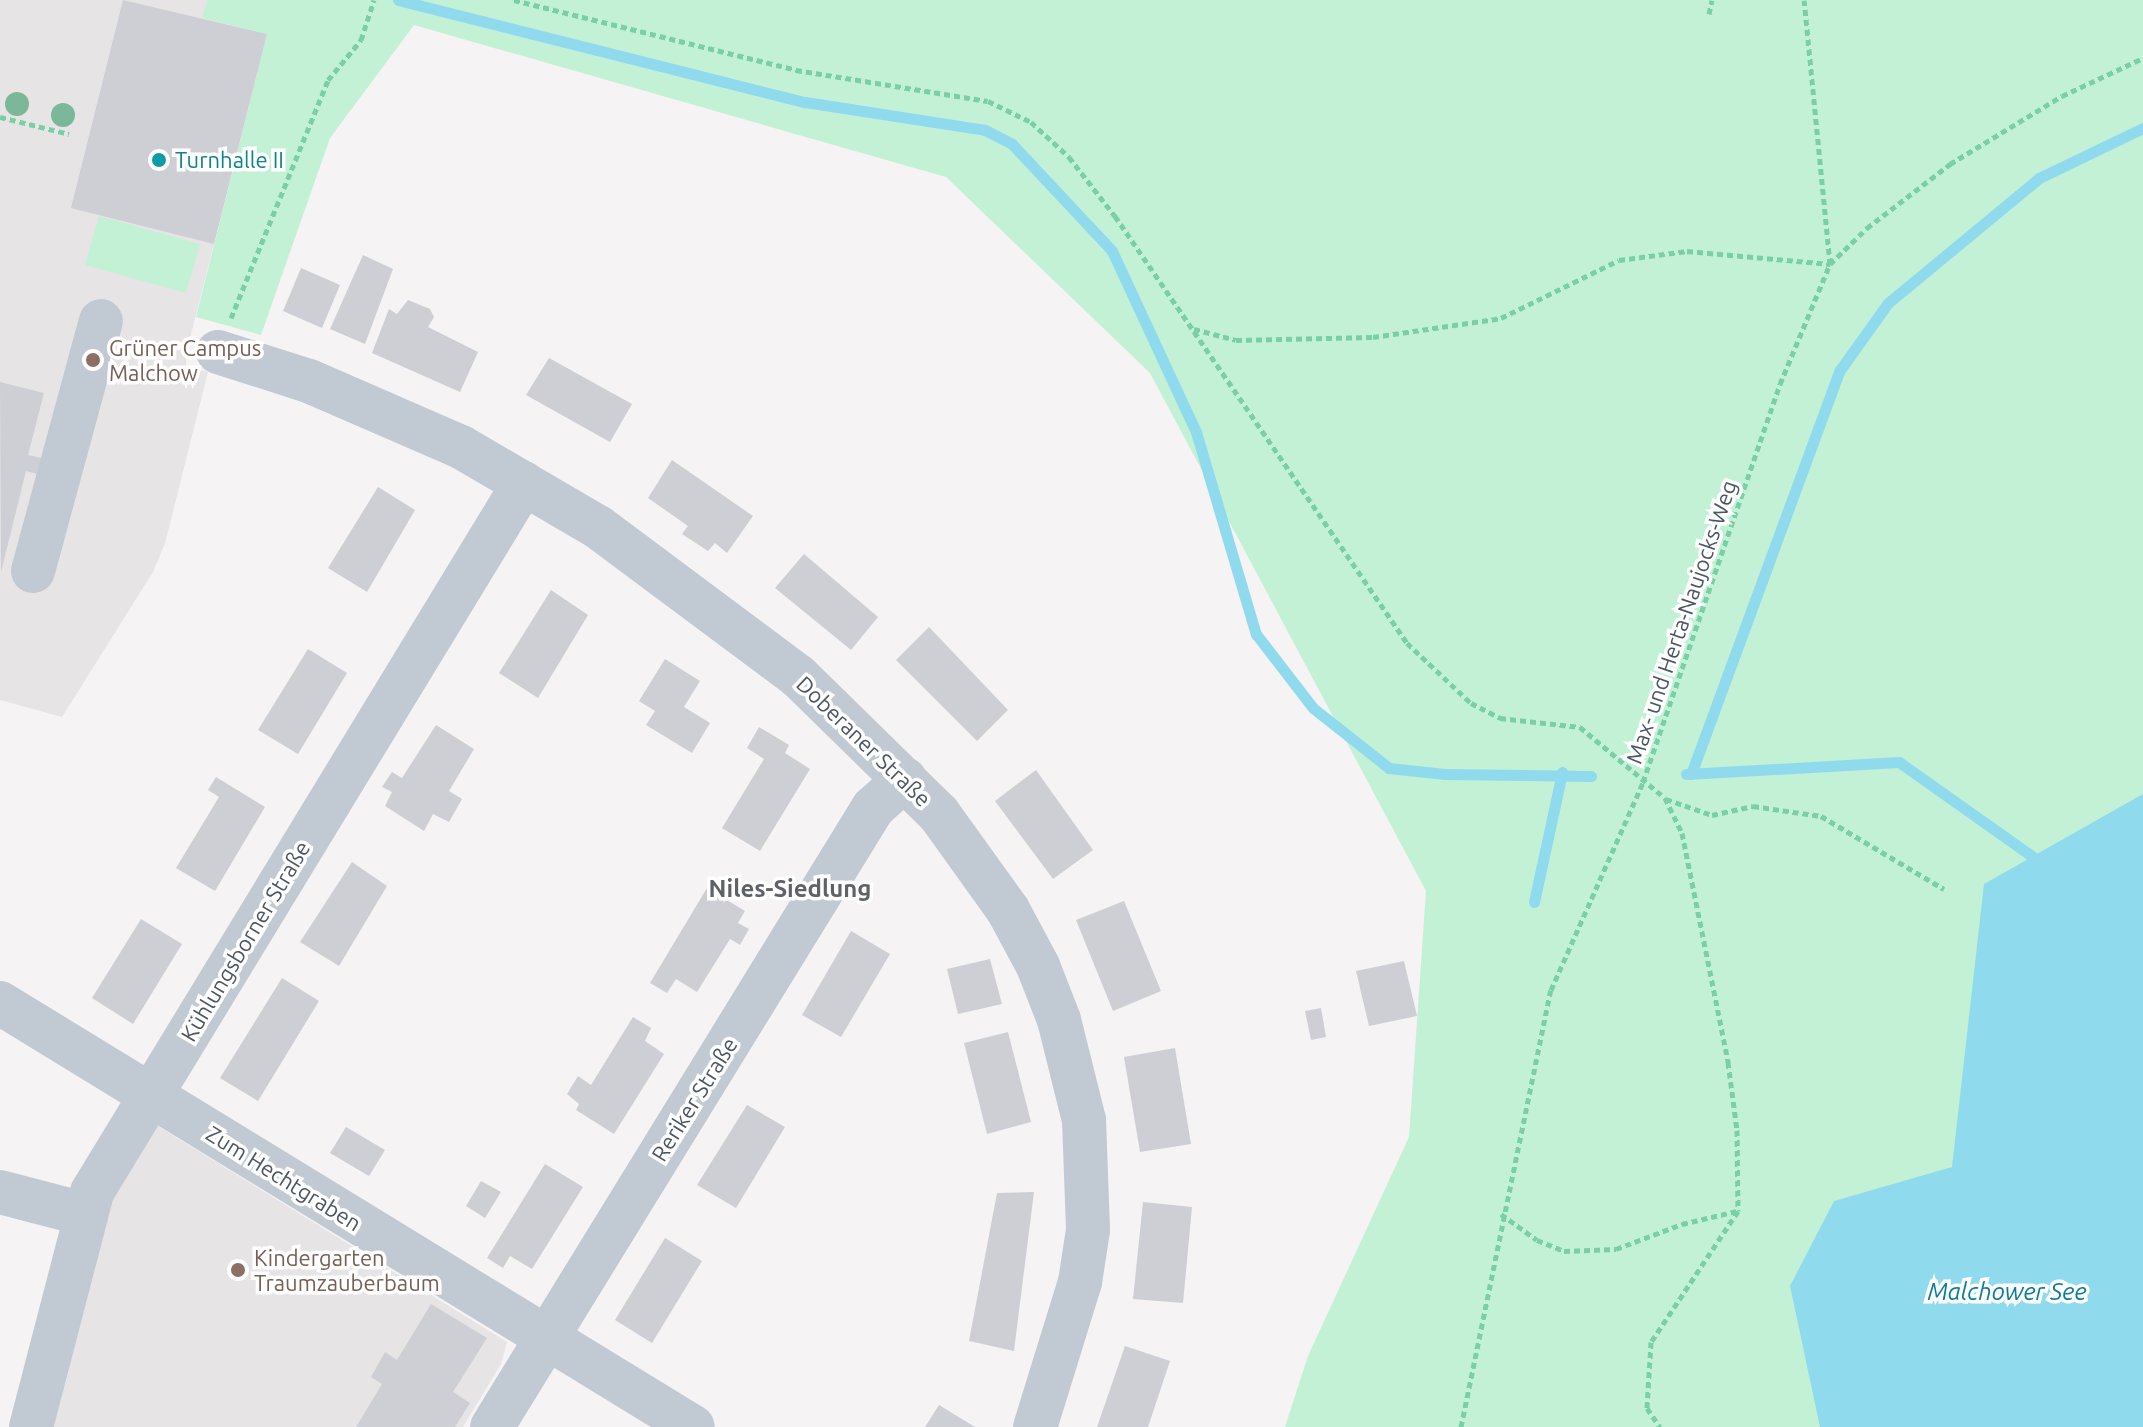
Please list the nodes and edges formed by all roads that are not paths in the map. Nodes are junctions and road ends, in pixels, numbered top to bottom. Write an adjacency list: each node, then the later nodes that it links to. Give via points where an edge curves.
1 (101, 321): 4 (street)
2 (218, 352): 3 (street, Doberaner Straße, via 384,412)
3 (524, 483): 5 (street, Doberaner Straße, via 598,527 744,633 798,676); 7 (street, Kühlungsborner Straße)
4 (33, 571)
5 (905, 779): 10 (street, Reriker Straße, via 873,808); 14 (street, Doberaner Straße, via 978,866 1038,966 1059,1020 1084,1120 1088,1230 1080,1282)
6 (0, 1003): 7 (street, Zum Hechtgraben)
7 (150, 1096): 9 (street, Kühlungsborner Straße); 10 (street, Zum Hechtgraben)
8 (0, 1192): 9 (street)
9 (84, 1214): 11 (street, Kühlungsborner Straße)
10 (545, 1339): 12 (street, Reriker Straße); 13 (street, Zum Hechtgraben)
11 (31, 1427)
12 (492, 1427)
13 (693, 1427)
14 (1035, 1427)

